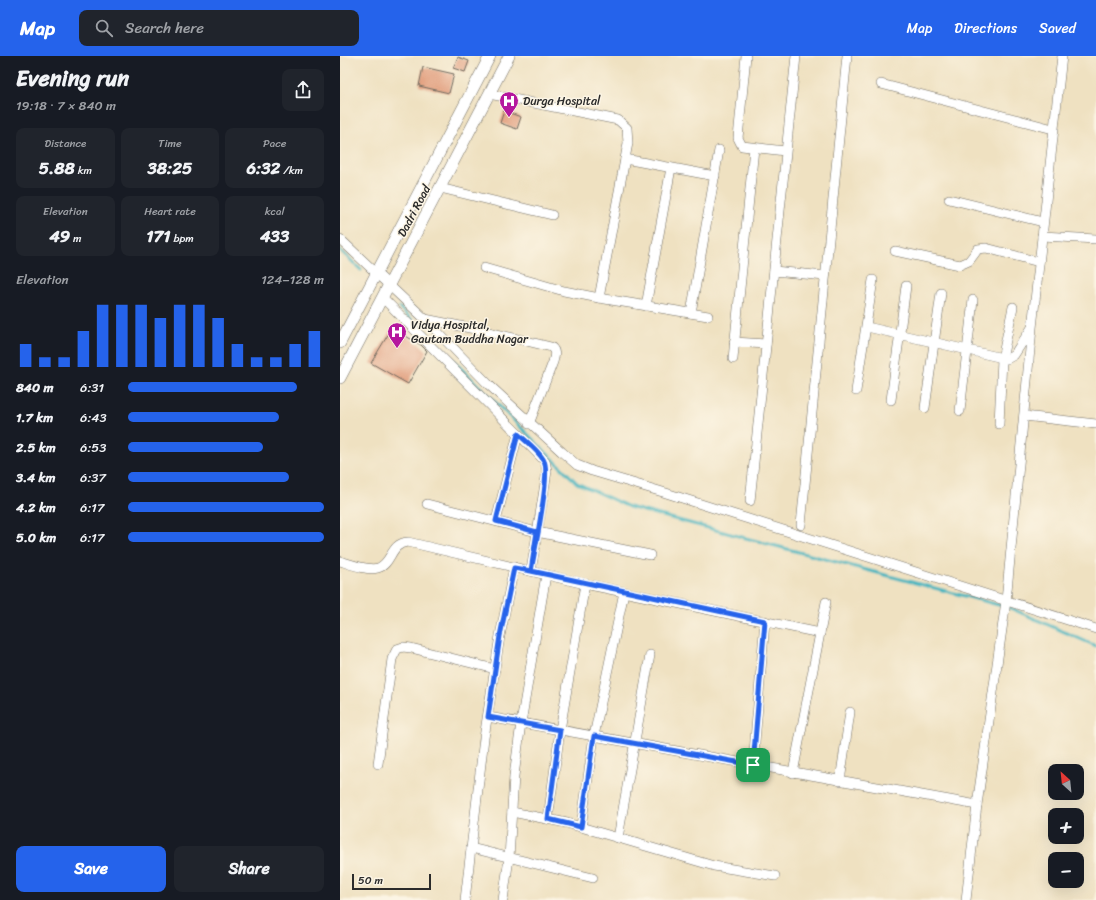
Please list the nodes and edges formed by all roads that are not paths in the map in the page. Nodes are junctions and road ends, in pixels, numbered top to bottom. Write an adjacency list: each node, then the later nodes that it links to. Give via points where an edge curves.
1 (490, 56): 27 (street, Dadri Road)
2 (509, 56): 8 (street, Dadri Road)
3 (746, 56): 10 (street, via 738,138 742,146)
4 (796, 56): 12 (street)
5 (847, 56): 28 (street)
6 (1062, 56): 9 (street)
7 (881, 84): 9 (street)
8 (489, 94): 13 (street, via 618,120 625,124 628,132); 16 (street, Dadri Road)
9 (1053, 129): 19 (street)
10 (754, 148): 12 (street); 44 (street)
11 (720, 150): 15 (street)
12 (786, 151): 26 (street)
13 (625, 159): 14 (street); 34 (street)
14 (671, 168): 15 (street); 36 (street)
15 (715, 176): 38 (street)
16 (440, 188): 18 (street); 30 (street, Dadri Road)
17 (949, 199): 19 (street)
18 (552, 215)
19 (1043, 222): 20 (street)
20 (1042, 236): 22 (street); 24 (street)
21 (340, 239): 27 (street)
22 (1096, 239)
23 (895, 251): 24 (street, via 960,264 969,261 978,249 986,248)
24 (1039, 262): 42 (street)
25 (484, 268): 34 (street, via 564,291)
26 (774, 271): 28 (street); 47 (street)
27 (377, 274): 30 (street); 46 (street, Dadri Road)
28 (825, 276): 64 (street)
29 (873, 280): 41 (street)
30 (390, 285): 33 (street, Dadri Road); 40 (street)
31 (906, 286): 43 (street)
32 (941, 292): 45 (street)
33 (383, 298): 51 (street, Dadri Road); 60 (street)
34 (599, 298): 36 (street)
35 (973, 300): 48 (street)
36 (646, 306): 38 (street)
37 (1013, 307): 50 (street)
38 (691, 314): 39 (street)
39 (708, 316)
40 (425, 318): 57 (street); 57 (street, via 551,347 554,350 553,362)
41 (867, 327): 43 (street); 52 (street)
42 (1032, 328): 50 (street, via 1014,355); 56 (street)
43 (900, 334): 45 (street); 53 (street)
44 (734, 342): 47 (street); 49 (street)
45 (934, 342): 48 (street); 54 (street)
46 (340, 343)
47 (766, 344): 61 (street)
48 (967, 351): 50 (street); 55 (street)
49 (733, 359)
50 (1002, 359): 58 (street)
51 (340, 378)
52 (856, 391)
53 (891, 400)
54 (925, 408)
55 (960, 410)
56 (1024, 416): 59 (street); 74 (street)
57 (529, 424): 74 (street, via 577,465 592,471)
58 (999, 424)
59 (1096, 424)
60 (518, 434): 63 (street); 65 (street, via 540,455 546,466)
61 (750, 501)
62 (427, 504): 63 (street)
63 (496, 521): 65 (street)
64 (801, 525)
65 (537, 532): 66 (street); 69 (street)
66 (650, 555)
67 (340, 561): 68 (street, via 377,568 383,566 398,545 408,542)
68 (514, 568): 69 (street); 79 (street)
69 (531, 571): 70 (street)
70 (546, 575): 71 (street); 82 (street)
71 (585, 584): 72 (street); 83 (street)
72 (624, 592): 75 (street); 84 (street)
73 (826, 602): 77 (street)
74 (1005, 605): 76 (street); 90 (street)
75 (765, 621): 77 (street); 87 (street)
76 (1096, 629)
77 (820, 633): 88 (street)
78 (650, 656): 85 (street)
79 (495, 669): 81 (street); 86 (street, via 411,648 397,649 390,672)
80 (850, 712): 89 (street)
81 (488, 717): 82 (street); 95 (street)
82 (521, 723): 83 (street); 91 (street)
83 (560, 730): 84 (street); 92 (street)
84 (594, 736): 85 (street); 93 (street)
85 (634, 743): 87 (street); 94 (street)
86 (378, 764)
87 (753, 765): 88 (street)
88 (793, 773): 89 (street)
89 (840, 781): 90 (street)
90 (977, 805): 101 (street)
91 (512, 812): 92 (street); 96 (street)
92 (548, 819): 93 (street)
93 (581, 827): 94 (street)
94 (618, 838): 97 (street, via 714,866)
95 (471, 848): 96 (street); 99 (street)
96 (509, 858): 98 (street); 100 (street)
97 (775, 876)
98 (593, 878)
99 (465, 900)
100 (503, 900)
101 (966, 900)

